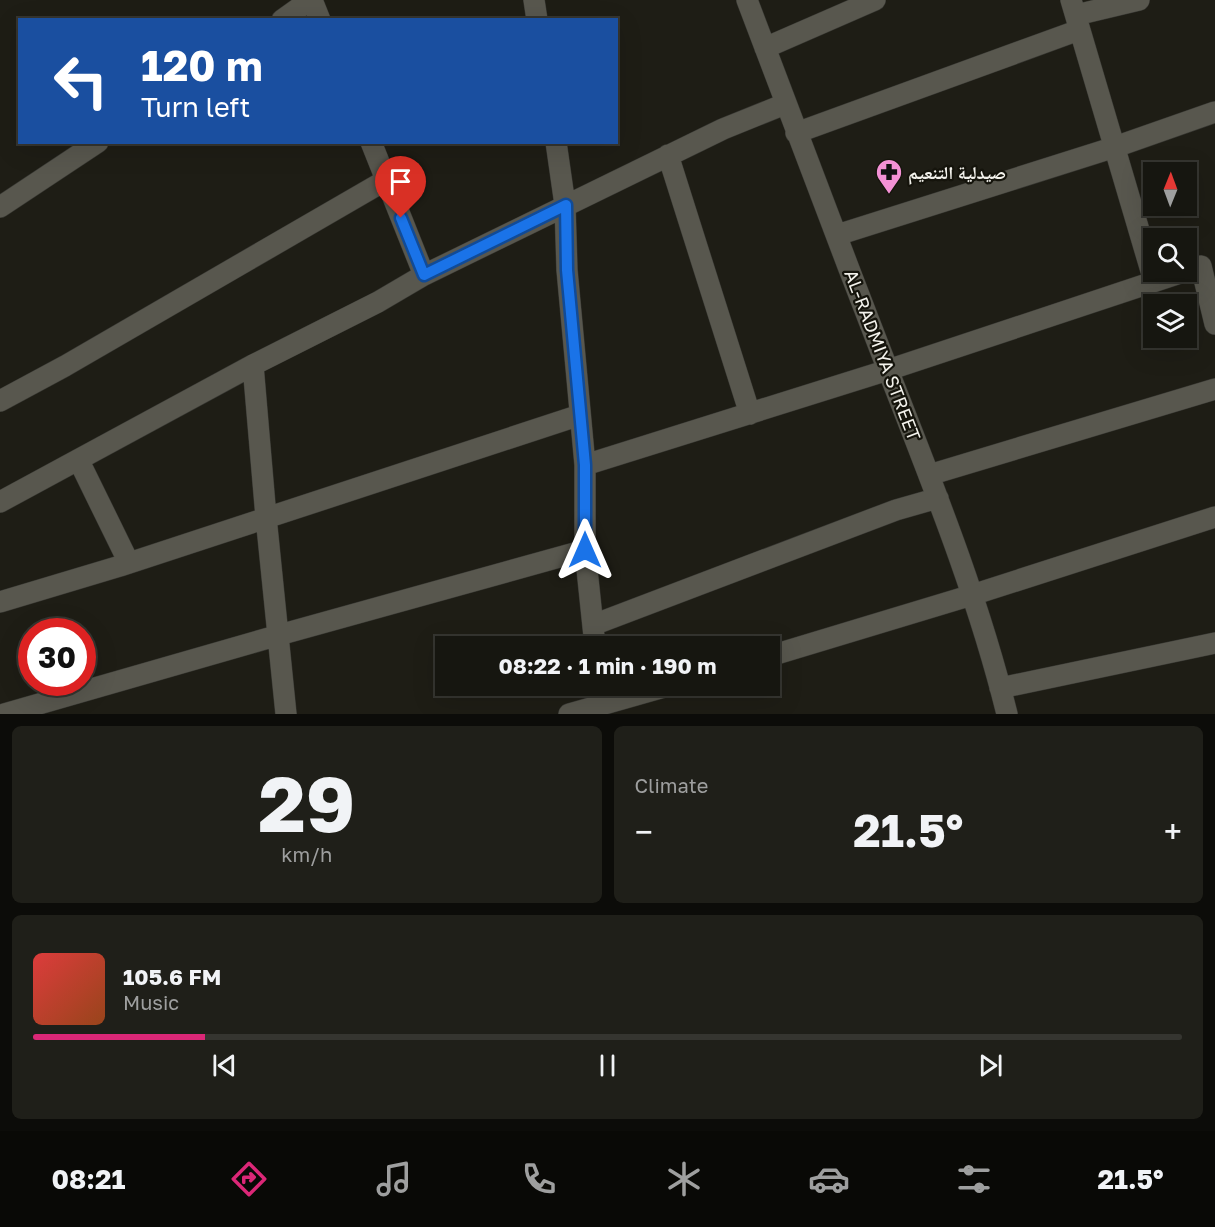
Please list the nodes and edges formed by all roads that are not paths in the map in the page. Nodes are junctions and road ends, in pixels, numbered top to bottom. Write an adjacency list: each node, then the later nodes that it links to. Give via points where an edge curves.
1 (311, 0): 7 (street); 8 (street)
2 (534, 0): 9 (street)
3 (747, 0): 10 (street, AL-RADMIYA STREET)
4 (875, 0): 10 (street)
5 (1139, 0): 6 (street)
6 (1076, 15): 13 (street); 17 (street)
7 (285, 18)
8 (319, 18)
9 (537, 18)
10 (765, 48): 11 (street, AL-RADMIYA STREET)
11 (785, 104): 13 (street, AL-RADMIYA STREET); 18 (street)
12 (1215, 112): 17 (street)
13 (796, 133): 22 (street, AL-RADMIYA STREET)
14 (95, 144): 21 (street)
15 (372, 144): 19 (street)
16 (556, 144): 20 (street)
17 (1115, 147): 22 (street); 23 (street)
18 (668, 155): 20 (street); 32 (street)
19 (386, 180): 25 (street); 31 (street)
20 (566, 205): 25 (street); 33 (street, via 567,270)
21 (0, 207)
22 (837, 235): 29 (street, AL-RADMIYA STREET)
23 (1143, 243)
24 (1197, 267): 27 (street)
25 (424, 275): 28 (street)
26 (1151, 282): 29 (street)
27 (1215, 324)
28 (254, 365): 34 (street); 39 (street)
29 (888, 370): 32 (street); 36 (street, AL-RADMIYA STREET)
30 (1215, 389): 36 (street)
31 (0, 401)
32 (750, 414): 35 (street)
33 (580, 415): 35 (street); 39 (street)
34 (79, 461): 38 (street); 42 (street)
35 (585, 465): 41 (street)
36 (929, 475): 37 (street, AL-RADMIYA STREET)
37 (938, 498): 43 (street, AL-RADMIYA STREET); 45 (street, via 896,510)
38 (0, 502)
39 (266, 517): 42 (street); 46 (street)
40 (1215, 517): 43 (street)
41 (585, 550): 45 (street); 46 (street)
42 (129, 563): 44 (street)
43 (972, 595): 49 (street); 50 (street, AL-RADMIYA STREET)
44 (0, 602)
45 (593, 625): 47 (street)
46 (279, 635): 52 (street); 53 (street)
47 (594, 636)
48 (1215, 643): 50 (street)
49 (780, 653)
50 (1000, 688): 55 (street, AL-RADMIYA STREET)
51 (598, 696): 54 (street)
52 (4, 714)
53 (286, 714)
54 (569, 714)
55 (1007, 714)

